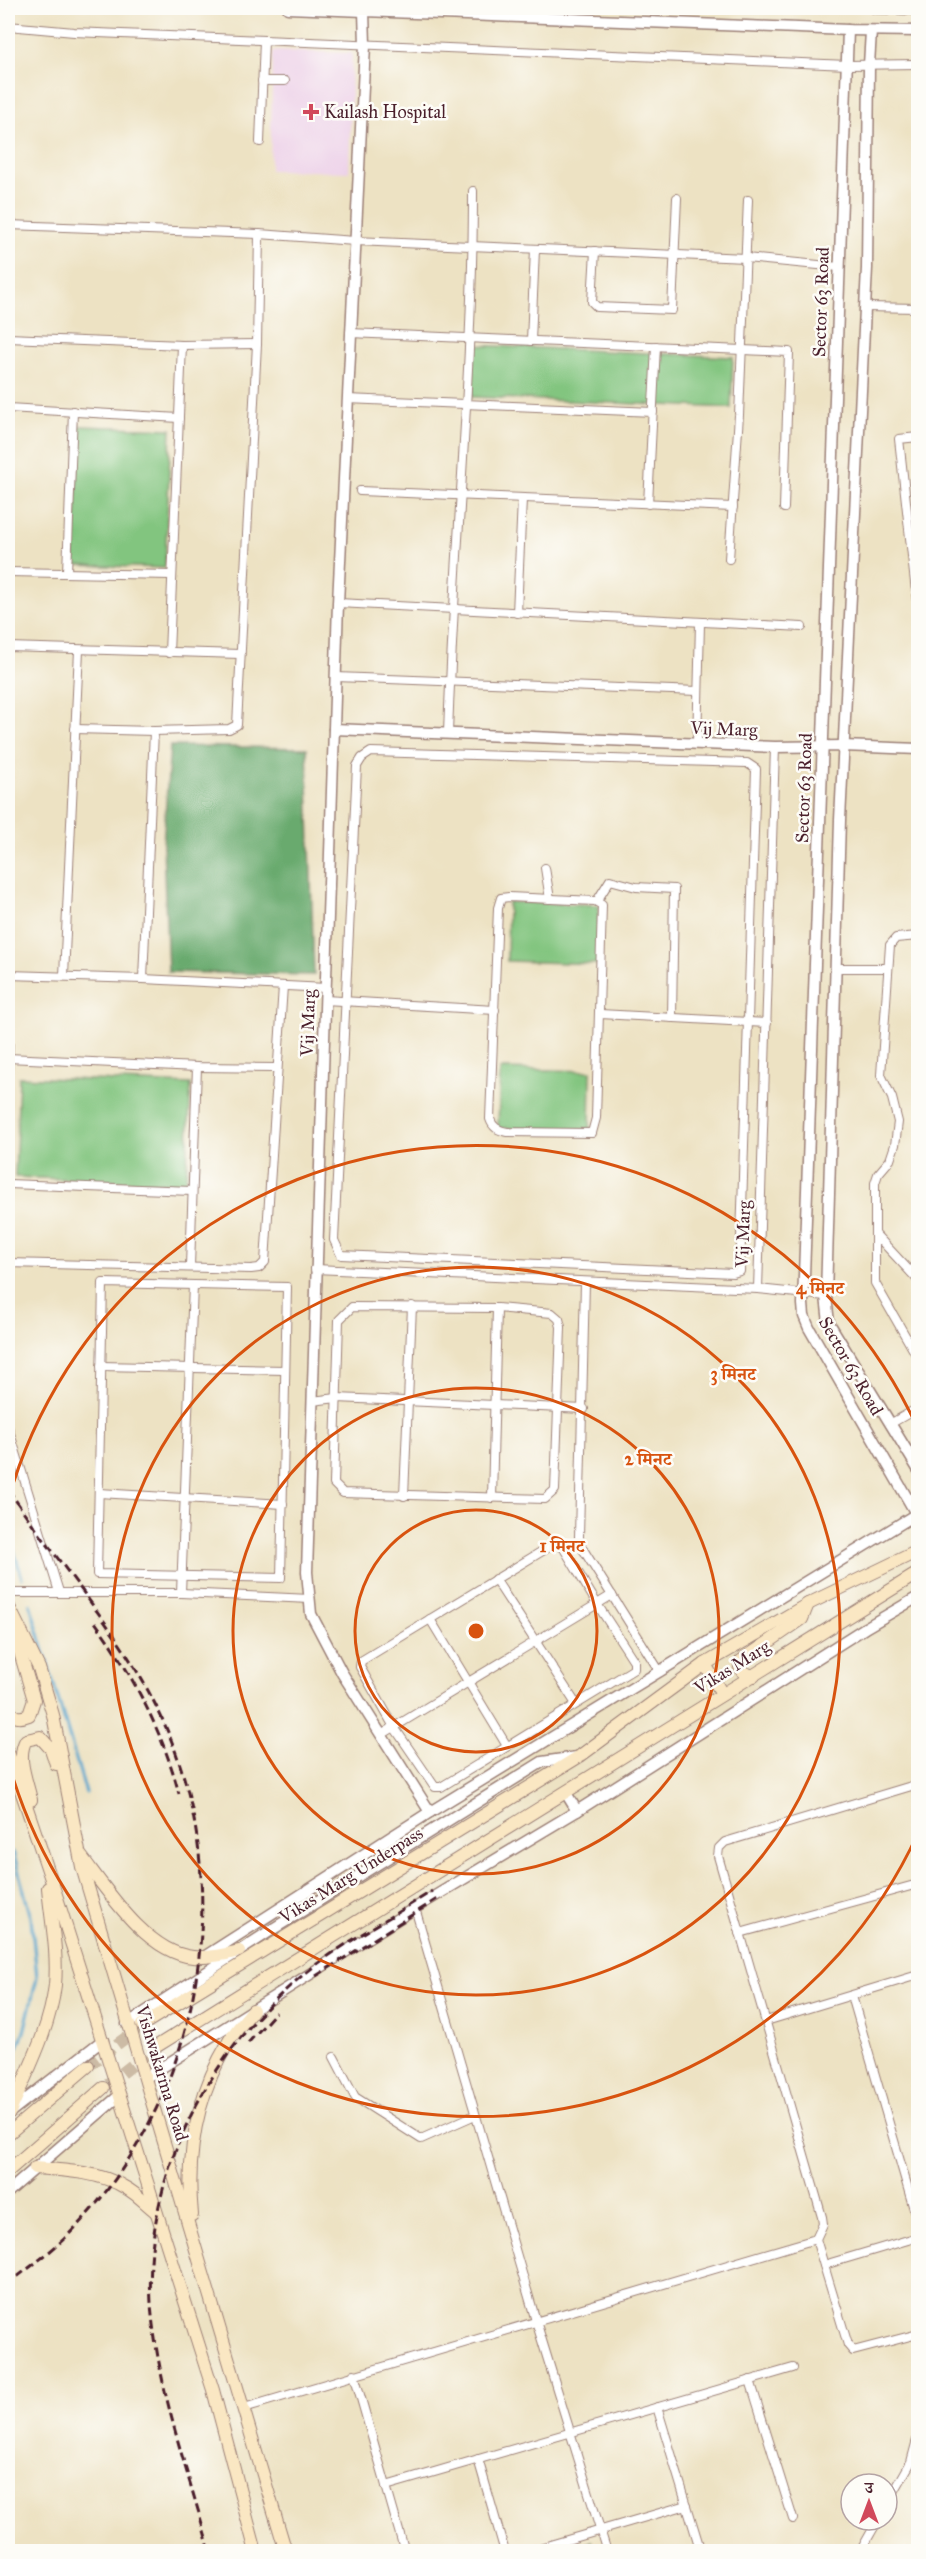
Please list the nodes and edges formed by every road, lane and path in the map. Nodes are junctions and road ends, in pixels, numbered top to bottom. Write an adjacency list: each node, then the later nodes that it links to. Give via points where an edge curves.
1 (288, 8): 4 (street)
2 (875, 8): 3 (street)
3 (918, 9)
4 (364, 11): 5 (street); 11 (street)
5 (542, 12): 7 (street)
6 (8, 26): 10 (street)
7 (848, 30): 8 (street); 12 (street, Sector 63 Road)
8 (871, 31): 9 (street); 13 (street, Sector 63 Road)
9 (918, 31)
10 (264, 40): 11 (street); 15 (street)
11 (365, 45): 12 (street); 23 (street)
12 (848, 64): 13 (street); 29 (street, Sector 63 Road)
13 (869, 64): 14 (street); 30 (street, Sector 63 Road)
14 (918, 64)
15 (262, 81): 16 (street); 17 (street)
16 (285, 81)
17 (260, 142)
18 (473, 190): 24 (street)
19 (677, 198): 27 (street)
20 (748, 200): 28 (street)
21 (8, 225): 22 (street)
22 (259, 234): 23 (street); 36 (street)
23 (355, 241): 24 (street); 32 (street)
24 (473, 246): 25 (street); 34 (street)
25 (536, 249): 26 (street); 35 (street)
26 (595, 251): 27 (street); 27 (street, via 592,302 597,307 672,310)
27 (675, 255): 28 (street)
28 (746, 258): 29 (street); 39 (street)
29 (839, 267): 78 (street, Sector 63 Road)
30 (865, 307): 31 (street); 76 (street, Sector 63 Road)
31 (918, 308)
32 (350, 333): 34 (street); 40 (street)
33 (8, 338): 37 (street)
34 (468, 338): 35 (street); 41 (street)
35 (531, 341): 38 (street)
36 (257, 344): 37 (street); 67 (street)
37 (182, 345): 45 (street)
38 (656, 346): 39 (street); 44 (street)
39 (741, 350): 51 (street); 52 (street, via 789,352)
40 (347, 399): 41 (street); 58 (street)
41 (466, 405): 44 (street); 48 (street)
42 (8, 408): 43 (street)
43 (73, 411): 45 (street); 56 (street)
44 (653, 412): 50 (street)
45 (179, 418): 57 (street)
46 (918, 437): 53 (street, via 899,440)
47 (360, 491): 48 (street)
48 (460, 497): 49 (street); 59 (street)
49 (522, 499): 50 (street); 61 (street)
50 (648, 504): 51 (street)
51 (733, 507): 54 (street)
52 (784, 508)
53 (915, 541): 60 (street)
54 (729, 559)
55 (8, 572): 56 (street)
56 (67, 572): 57 (street)
57 (172, 574): 66 (street)
58 (339, 603): 59 (street); 68 (street)
59 (454, 609): 61 (street); 69 (street)
60 (918, 610)
61 (517, 613): 62 (street)
62 (700, 623): 63 (street); 70 (street)
63 (802, 627)
64 (8, 647): 65 (street)
65 (79, 650): 66 (street); 71 (street)
66 (169, 653): 67 (street)
67 (240, 654): 73 (street, via 237,725 229,729)
68 (336, 677): 69 (street); 72 (street)
69 (449, 682): 70 (street); 74 (street)
70 (698, 691): 75 (street)
71 (75, 729): 73 (street); 87 (street)
72 (334, 729): 74 (street, Vij Marg); 90 (street, Vij Marg)
73 (154, 731): 88 (street)
74 (448, 734): 75 (street, Vij Marg)
75 (697, 744): 77 (street, Vij Marg)
76 (843, 746): 78 (street); 79 (street); 84 (street, Sector 63 Road)
77 (775, 747): 78 (street); 96 (street, Vij Marg)
78 (822, 747): 113 (street, Sector 63 Road)
79 (918, 749)
80 (545, 868): 81 (street)
81 (550, 899): 82 (street); 92 (street, via 499,900)
82 (597, 902): 93 (street, via 603,909); 94 (street, via 610,880 636,887 674,889)
83 (918, 936): 85 (street, via 896,939 890,945)
84 (836, 968): 85 (street); 114 (street, Sector 63 Road)
85 (888, 968): 103 (street, via 881,1075 898,1122 896,1145 875,1183)
86 (9, 975): 87 (street); 97 (street)
87 (64, 976): 88 (street)
88 (143, 978): 89 (street)
89 (283, 986): 90 (street); 99 (street)
90 (325, 994): 91 (street); 107 (street, Vij Marg)
91 (346, 1002): 92 (street); 95 (street, via 357,766 370,752 747,763 756,769 757,778); 95 (street, via 334,1240 340,1255 350,1256 740,1271)
92 (495, 1010): 93 (street, via 490,1119 496,1129 507,1132 586,1134 594,1130)
93 (600, 1014): 94 (street)
94 (672, 1018): 95 (street)
95 (749, 1023): 96 (street)
96 (767, 1023): 112 (street, Vij Marg)
97 (8, 1058): 98 (street); 100 (street)
98 (197, 1067): 99 (street); 102 (street)
99 (276, 1068): 106 (street, via 266,1262 252,1269)
100 (8, 1076)
101 (8, 1184): 102 (street)
102 (192, 1191): 106 (street)
103 (876, 1234): 108 (street); 117 (street, via 875,1283)
104 (918, 1262): 108 (street)
105 (8, 1263): 106 (street)
106 (190, 1266)
107 (315, 1269): 110 (street, Vij Marg); 122 (street)
108 (911, 1272): 109 (street)
109 (918, 1280)
110 (585, 1282): 112 (street, Vij Marg); 127 (street)
111 (193, 1285): 118 (street, via 103,1283); 119 (street); 120 (street, via 287,1287)
112 (758, 1289): 113 (street)
113 (803, 1294): 114 (street); 136 (street, Sector 63 Road, via 809,1328)
114 (826, 1296): 128 (street, Sector 63 Road, via 829,1323)
115 (411, 1306): 116 (street); 121 (street, via 352,1306 339,1320); 123 (street)
116 (497, 1308): 124 (street); 125 (street, via 552,1313 559,1319)
117 (918, 1358)
118 (101, 1366): 119 (street); 131 (street)
119 (190, 1368): 120 (street); 133 (street)
120 (285, 1370): 135 (street)
121 (337, 1398): 122 (street); 123 (street); 132 (street, via 334,1484 343,1493)
122 (312, 1401): 146 (street)
123 (410, 1401): 124 (street); 132 (street)
124 (496, 1404): 125 (street); 134 (street)
125 (558, 1408): 127 (street); 134 (street, via 555,1490 545,1499)
126 (918, 1408): 128 (street)
127 (584, 1409): 144 (street, via 579,1537)
128 (890, 1424): 130 (street, Sector 63 Road)
129 (8, 1427): 141 (street)
130 (918, 1469)
131 (99, 1493): 133 (street); 139 (street, via 97,1574)
132 (404, 1496): 134 (street)
133 (185, 1498): 135 (street); 139 (street)
134 (492, 1498)
135 (283, 1504): 139 (street, via 281,1578)
136 (918, 1514): 153 (street)
137 (918, 1551): 148 (main road, Vikas Marg)
138 (918, 1573): 154 (main road, Vikas Marg)
139 (182, 1576): 143 (street)
140 (495, 1579): 147 (street, via 554,1544 563,1547); 150 (street); 151 (street)
141 (59, 1592): 142 (street); 143 (street)
142 (8, 1593)
143 (181, 1593): 146 (street)
144 (612, 1596): 147 (street); 153 (street)
145 (918, 1598): 167 (street)
146 (310, 1599): 160 (street, via 311,1614)
147 (597, 1604): 151 (street); 157 (street, via 634,1661 634,1669)
148 (808, 1604): 152 (main road, Vikas Marg); 154 (main road, via 802,1619 741,1661 744,1672)
149 (8, 1606): 158 (main road, via 34,1700 29,1715 20,1718); 164 (main road, Vishwakarma Road, via 39,1668 53,1715)
150 (430, 1619): 155 (street); 159 (street, via 361,1661 360,1667)
151 (536, 1641): 155 (street); 157 (street)
152 (705, 1664): 156 (main road); 163 (main road, Vikas Marg)
153 (660, 1672): 168 (street)
154 (754, 1676): 156 (main road, Vikas Marg)
155 (468, 1682): 159 (street); 161 (street)
156 (722, 1694): 166 (main road, Vikas Marg)
157 (576, 1704): 161 (street)
158 (8, 1710)
159 (394, 1727): 160 (street); 161 (street, via 435,1787)
160 (381, 1735): 168 (street)
161 (507, 1746)
162 (8, 1752): 169 (main road)
163 (580, 1756): 175 (street, via 542,1762); 182 (main road, Vikas Marg Underpass)
164 (64, 1778): 169 (main road, via 46,1742 40,1737 26,1740 22,1758); 170 (main road, Vishwakarma Road)
165 (918, 1784): 174 (street, via 725,1842 718,1856)
166 (566, 1793): 167 (street); 184 (main road)
167 (577, 1811): 173 (street)
168 (430, 1812): 176 (street)
169 (34, 1828): 171 (main road)
170 (79, 1853): 176 (main road, via 134,1924 168,1948 190,1957); 181 (main road, Vishwakarma Road)
171 (49, 1875): 183 (main road); 190 (main road, via 55,1986 43,2034)
172 (918, 1884): 174 (street)
173 (415, 1908): 179 (street); 191 (street)
174 (740, 1933): 180 (street)
175 (238, 1951): 176 (main road); 181 (street)
176 (204, 1957)
177 (918, 1975): 178 (street)
178 (852, 1996): 180 (street); 197 (street)
179 (253, 2010): 187 (street); 200 (main road, via 228,2041 203,2092 193,2137)
180 (766, 2020): 199 (street, via 822,2217)
181 (127, 2024): 187 (main road, Vishwakarma Road)
182 (142, 2025)
183 (103, 2040): 189 (main road); 190 (street)
184 (157, 2046)
185 (334, 2057): 191 (street, via 355,2097 421,2139)
186 (88, 2066): 192 (main road)
187 (145, 2078): 200 (main road, Vishwakarma Road)
188 (104, 2088): 194 (main road)
189 (120, 2094): 193 (street); 196 (main road)
190 (9, 2113)
191 (475, 2115): 202 (street)
192 (8, 2134)
193 (36, 2168): 195 (street); 196 (main road, via 93,2175 126,2187)
194 (8, 2171)
195 (8, 2192)
196 (156, 2212): 219 (main road, via 213,2390)
197 (918, 2223)
198 (918, 2237): 201 (street)
199 (816, 2239): 201 (street); 202 (street)
200 (194, 2240): 208 (main road, Vishwakarma Road)
201 (824, 2265): 203 (street, via 853,2351)
202 (536, 2321): 205 (street); 209 (street)
203 (918, 2334)
204 (793, 2368): 206 (street)
205 (354, 2374): 208 (street); 213 (street)
206 (750, 2380): 207 (street); 216 (street)
207 (657, 2407): 209 (street); 215 (street)
208 (244, 2408): 220 (main road, Vishwakarma Road)
209 (571, 2432): 211 (street); 217 (street)
210 (918, 2436): 212 (street)
211 (478, 2459): 213 (street); 222 (street)
212 (915, 2465): 214 (street)
213 (386, 2486): 221 (street)
214 (899, 2487)
215 (687, 2505): 217 (street); 225 (street)
216 (793, 2519)
217 (601, 2530): 223 (street); 224 (street)
218 (871, 2532): 226 (street)
219 (256, 2552)
220 (286, 2552)
221 (405, 2552)
222 (505, 2552)
223 (526, 2552)
224 (607, 2552)
225 (701, 2552)
226 (860, 2552)

